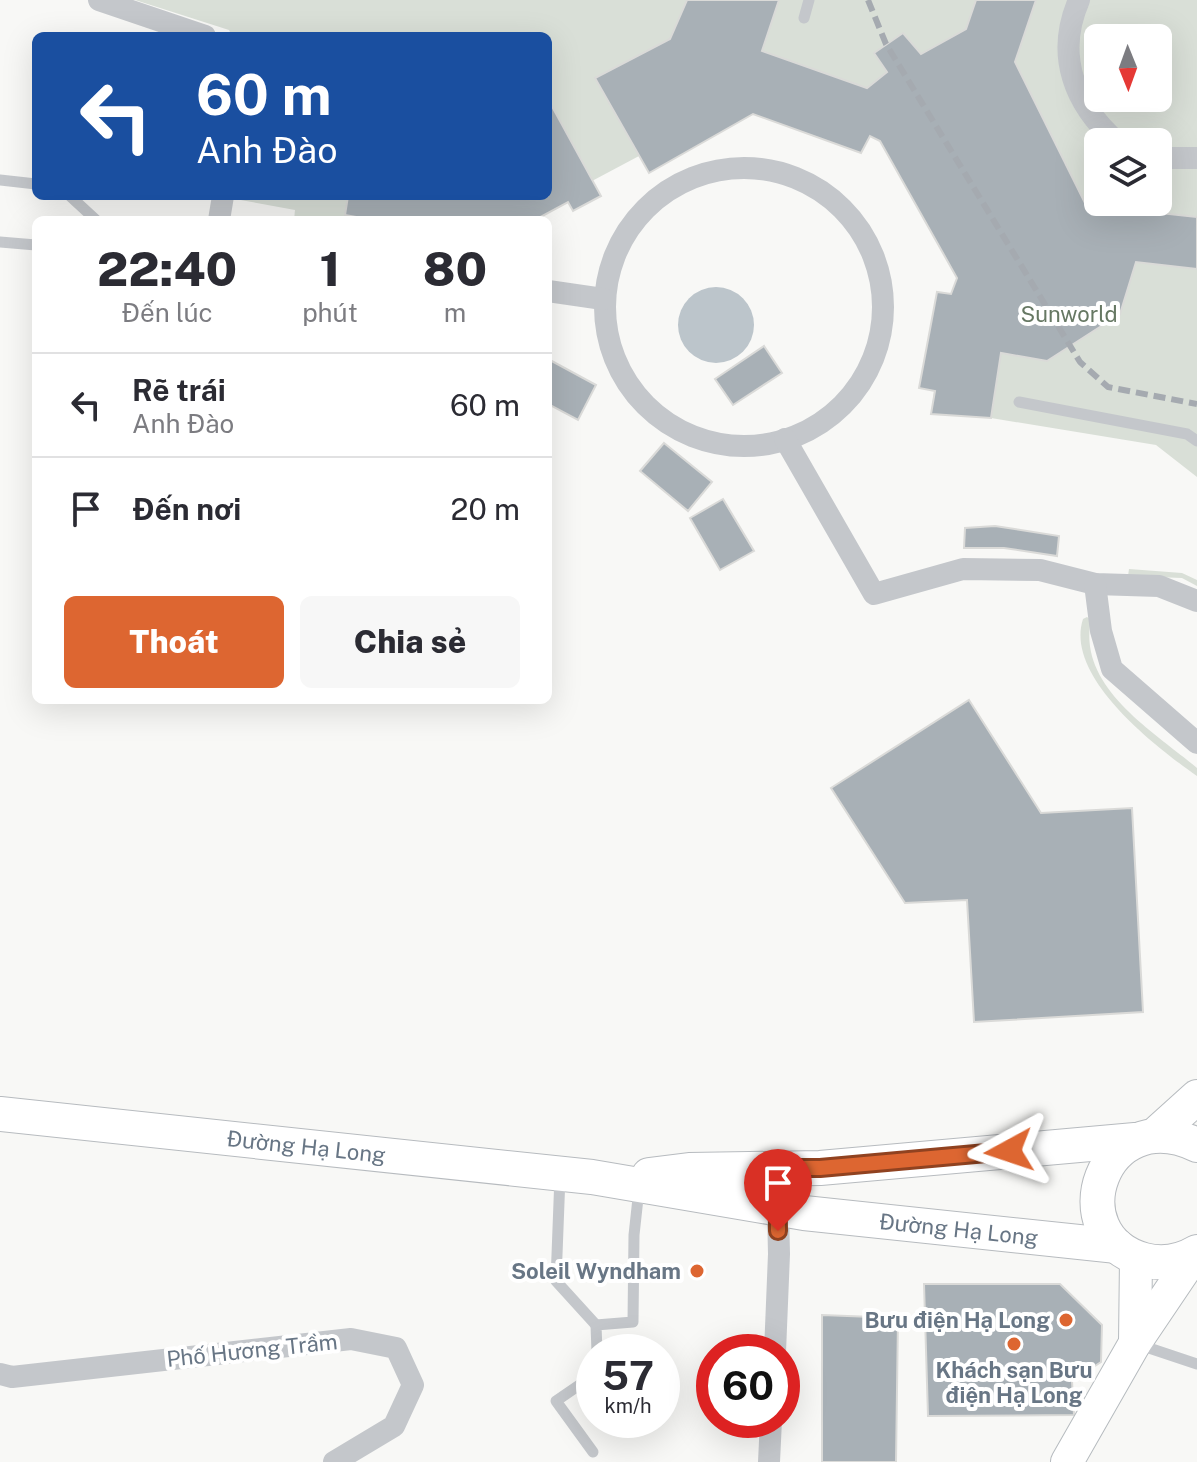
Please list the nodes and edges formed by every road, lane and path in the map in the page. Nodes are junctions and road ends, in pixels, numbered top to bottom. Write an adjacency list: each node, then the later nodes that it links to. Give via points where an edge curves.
1 (99, 0): 5 (street)
2 (809, 0): 4 (lane)
3 (1079, 0): 6 (street, via 1069,33 1068,64 1077,95)
4 (804, 18)
5 (193, 32)
6 (1101, 128)
7 (1172, 158): 8 (street)
8 (1197, 158)
9 (0, 180): 10 (lane)
10 (32, 184)
11 (74, 200): 12 (lane)
12 (92, 216)
13 (0, 242): 14 (lane)
14 (32, 245)
15 (552, 292): 16 (street)
16 (603, 299): 18 (street, via 607,341 623,379 650,411 685,434 725,446); 18 (street, via 612,258 632,221 662,193 687,180 741,167 783,172 821,190 852,217 874,253 884,293 882,335 867,374 842,407 807,432)
17 (1019, 402): 19 (lane, via 1187,434)
18 (785, 439): 20 (street, via 874,594 963,569 1040,570)
19 (1197, 441)
20 (1095, 584): 21 (street, via 1159,586); 22 (street, via 1112,669)
21 (1197, 601)
22 (1197, 743)
23 (1197, 1097): 25 (main road)
24 (0, 1114): 28 (main road, Đường Hạ Long)
25 (1145, 1137): 26 (main road, Đường Hạ Long, via 1179,1136); 27 (main road, Đường Hạ Long); 31 (main road, via 1117,1152 1098,1189 1098,1210)
26 (1197, 1145)
27 (777, 1168): 29 (main road, Đường Hạ Long, via 689,1170); 30 (street)
28 (560, 1175): 29 (main road, Đường Hạ Long); 33 (lane, via 556,1281)
29 (626, 1182): 30 (main road, Đường Hạ Long); 33 (lane, via 634,1235 633,1322)
30 (776, 1208): 31 (main road, Đường Hạ Long); 35 (street)
31 (1126, 1252): 32 (main road, Đường Hạ Long, via 1156,1263); 36 (main road)
32 (1196, 1253): 36 (main road)
33 (596, 1325): 34 (lane)
34 (596, 1334)
35 (776, 1334)
36 (1135, 1343): 37 (lane); 46 (main road)
37 (1197, 1364)
38 (0, 1374): 44 (street, Phố Hương Trầm, via 12,1377 351,1339 396,1348 413,1385 394,1426)
39 (576, 1387): 40 (lane, via 556,1401)
40 (576, 1429)
41 (583, 1438): 43 (lane)
42 (770, 1438): 45 (street)
43 (593, 1452)
44 (334, 1462)
45 (769, 1462)
46 (1067, 1462)

